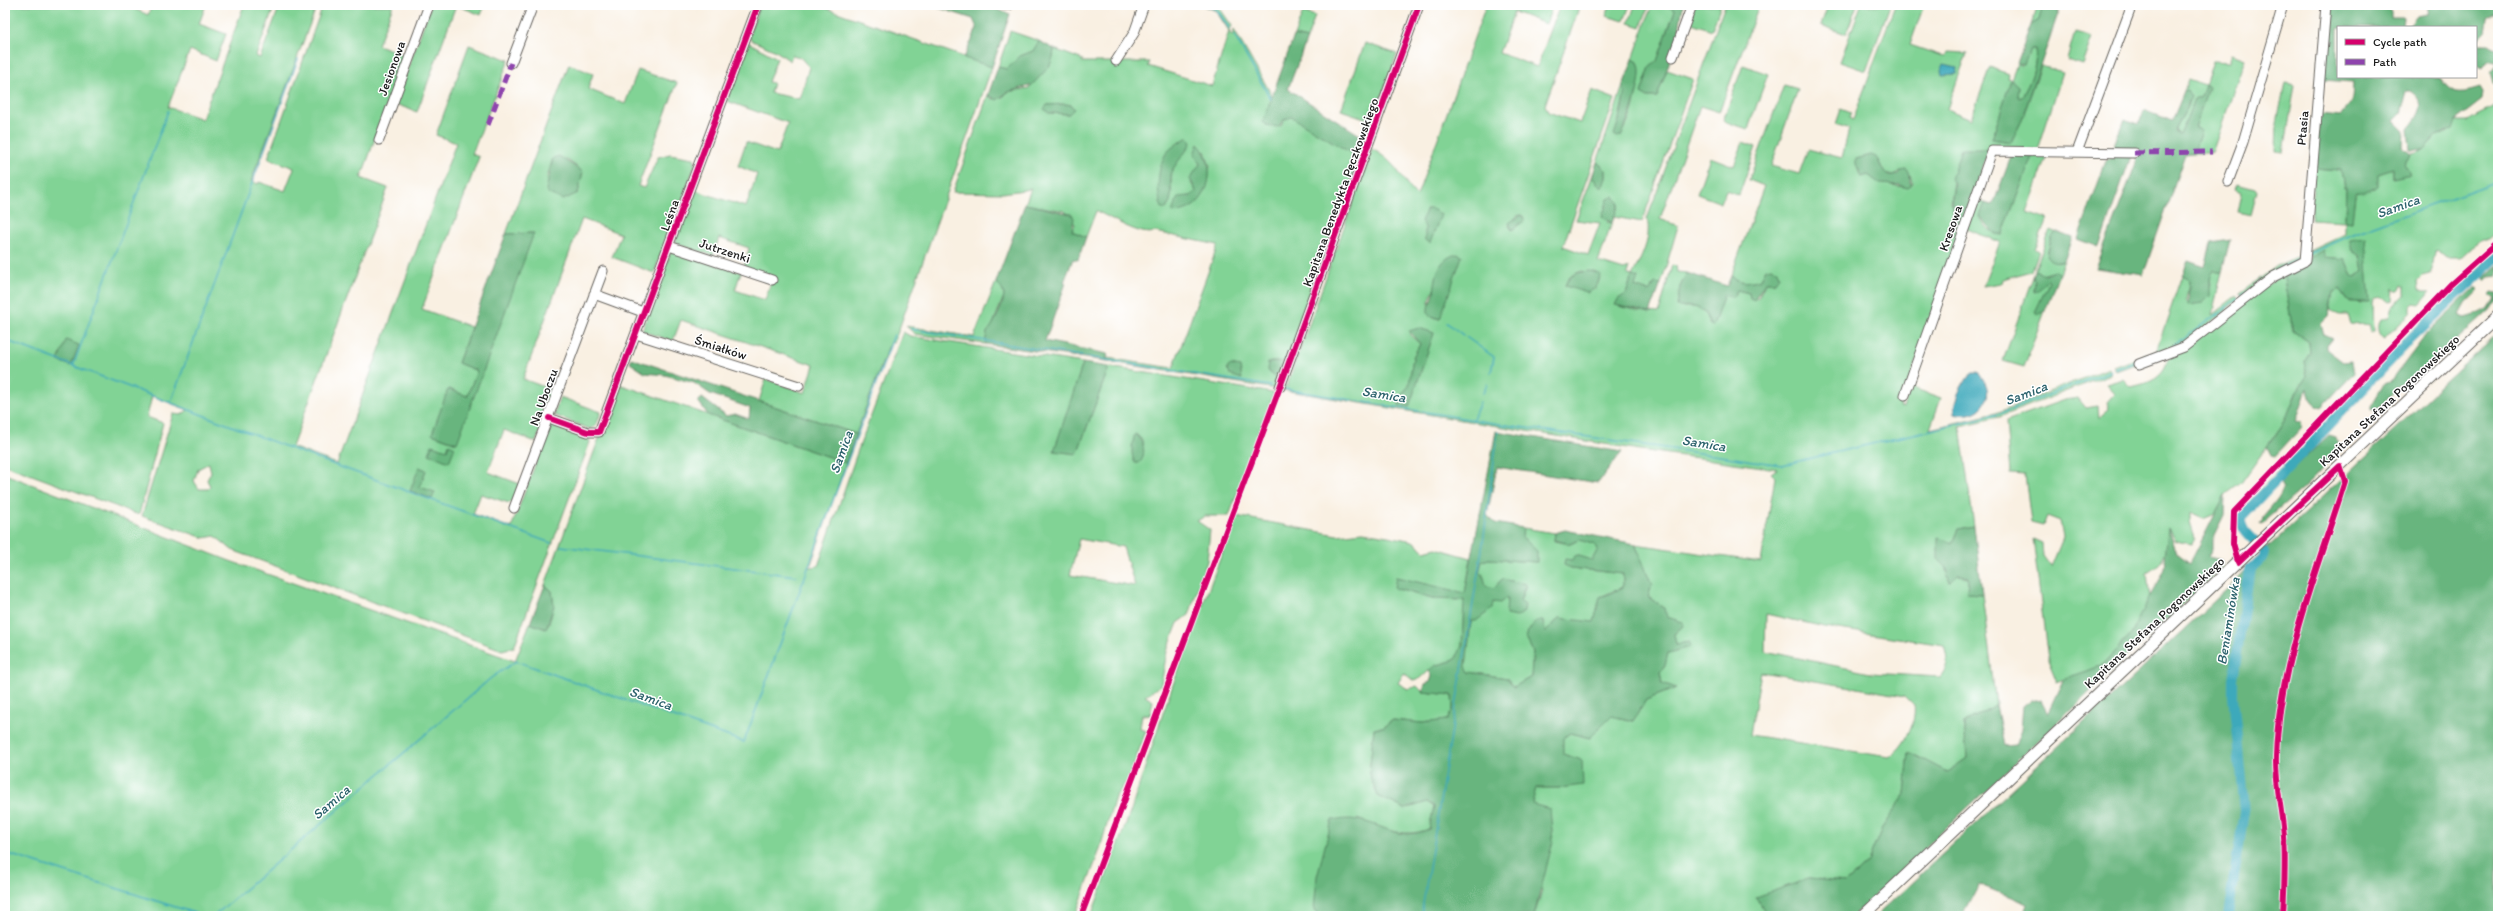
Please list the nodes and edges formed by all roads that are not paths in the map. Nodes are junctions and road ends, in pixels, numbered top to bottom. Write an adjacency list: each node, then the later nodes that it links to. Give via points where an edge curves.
1 (428, 5): 15 (street, Jesionowa)
2 (533, 5): 14 (street)
3 (758, 5): 19 (street, Leśna)
4 (1004, 5): 5 (street)
5 (1009, 5)
6 (1144, 5): 13 (street, via 1134,33)
7 (1419, 5): 28 (street, Kapitana Benedykta Pęczkowskiego)
8 (1692, 5): 12 (street)
9 (2132, 5): 16 (street)
10 (2283, 5): 18 (street, via 2243,142)
11 (2326, 5): 26 (street, Ptasia, via 2304,260 2273,277 2184,346)
12 (1673, 57)
13 (1116, 61)
14 (511, 63)
15 (379, 140)
16 (2077, 152): 17 (street, Kresowa); 29 (street, Kresowa, via 1992,152)
17 (2134, 153)
18 (2228, 182)
19 (669, 246): 21 (street, Jutrzenki); 23 (street, Leśna)
20 (603, 271): 22 (street, Na Uboczu)
21 (772, 280)
22 (594, 294): 23 (street); 30 (street, Na Uboczu)
23 (643, 312): 25 (street, Leśna)
24 (2498, 316): 32 (main road, Kapitana Stefana Pogonowskiego)
25 (636, 334): 27 (street, Śmiałków); 30 (street, Leśna, via 599,432 588,432)
26 (2139, 364)
27 (799, 386)
28 (1280, 387)
29 (1905, 395)
30 (549, 418): 31 (street, Na Uboczu)
31 (514, 508)
32 (1863, 916)

